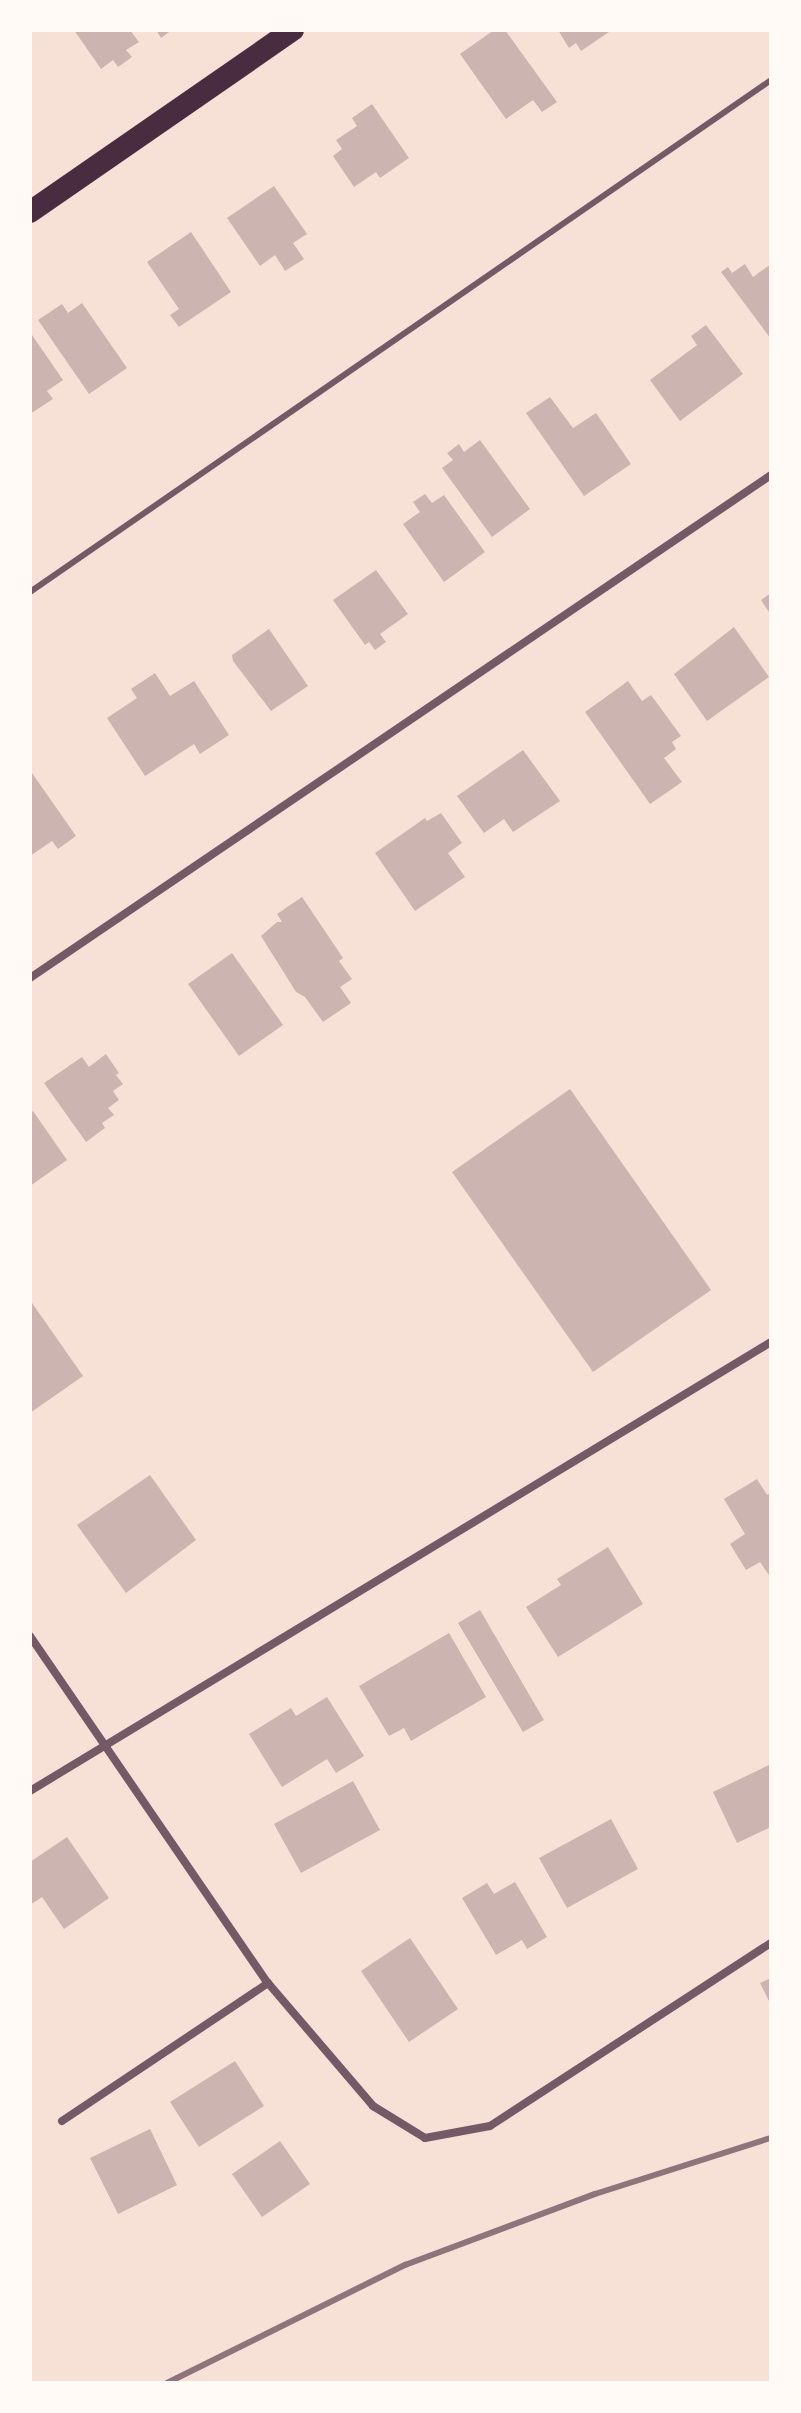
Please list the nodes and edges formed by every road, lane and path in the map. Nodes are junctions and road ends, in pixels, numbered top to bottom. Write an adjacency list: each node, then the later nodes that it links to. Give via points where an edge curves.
1 (293, 30): 3 (highway)
2 (771, 80): 5 (lane)
3 (30, 212)
4 (771, 475): 6 (street)
5 (30, 592)
6 (30, 978)
7 (771, 1342): 9 (street)
8 (30, 1636): 9 (street)
9 (104, 1748): 10 (street); 12 (street)
10 (30, 1791)
11 (771, 1943): 12 (street, via 490,2126 425,2138 373,2106)
12 (268, 1983): 13 (street)
13 (62, 2121)

